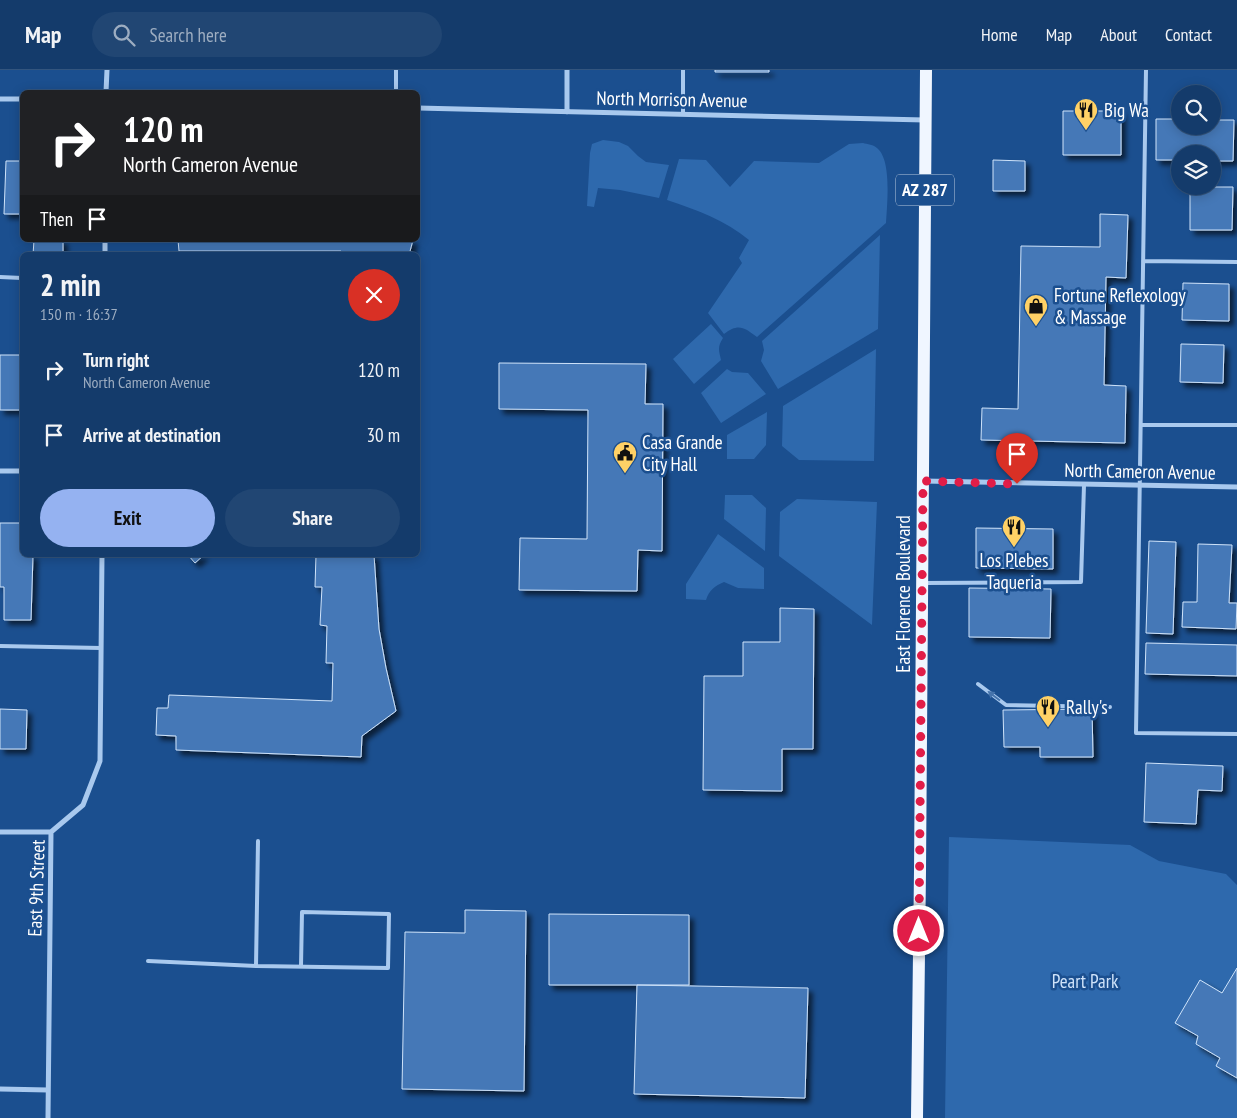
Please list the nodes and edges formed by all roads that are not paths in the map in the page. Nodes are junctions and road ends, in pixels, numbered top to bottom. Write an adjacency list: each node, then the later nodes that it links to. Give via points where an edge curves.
1 (106, 70): 7 (street)
2 (396, 70): 8 (lane)
3 (567, 70): 12 (street)
4 (683, 70): 13 (lane)
5 (926, 70): 14 (main road, East Florence Boulevard / AZ 287)
6 (1146, 70): 15 (lane)
7 (106, 90)
8 (396, 90)
9 (0, 99): 10 (street)
10 (20, 100)
11 (420, 108): 12 (street, North Morrison Avenue)
12 (567, 112): 13 (street, North Morrison Avenue)
13 (683, 114): 14 (street, North Morrison Avenue)
14 (925, 120): 23 (main road, East Florence Boulevard / AZ 287)
15 (1143, 260): 16 (lane); 19 (lane)
16 (1237, 262)
17 (0, 277): 18 (lane)
18 (20, 278)
19 (1141, 425): 20 (lane); 25 (lane)
20 (1237, 425)
21 (0, 471): 22 (street)
22 (20, 471)
23 (923, 481): 24 (street, North Cameron Avenue); 28 (main road, East Florence Boulevard / AZ 287)
24 (1084, 485): 25 (street, North Cameron Avenue); 28 (lane, via 1082,582)
25 (1140, 486): 26 (street, North Cameron Avenue); 33 (lane, via 1136,733)
26 (1237, 487)
27 (102, 557): 30 (street, East 9th Street)
28 (922, 583): 43 (main road, East Florence Boulevard / AZ 287)
29 (0, 646): 30 (lane)
30 (101, 648): 35 (street, East 9th Street, via 100,761 83,805)
31 (978, 684): 32 (lane, one-way to 31, via 1006,705)
32 (1110, 707)
33 (1237, 734)
34 (0, 832): 35 (street)
35 (51, 832): 41 (street, East 9th Street)
36 (258, 841): 38 (lane)
37 (148, 961): 38 (lane)
38 (256, 966): 39 (lane)
39 (301, 966): 39 (lane, via 302,912 390,914 388,968)
40 (0, 1089): 41 (street)
41 (48, 1090): 42 (street, East 9th Street)
42 (48, 1118)
43 (917, 1118)

